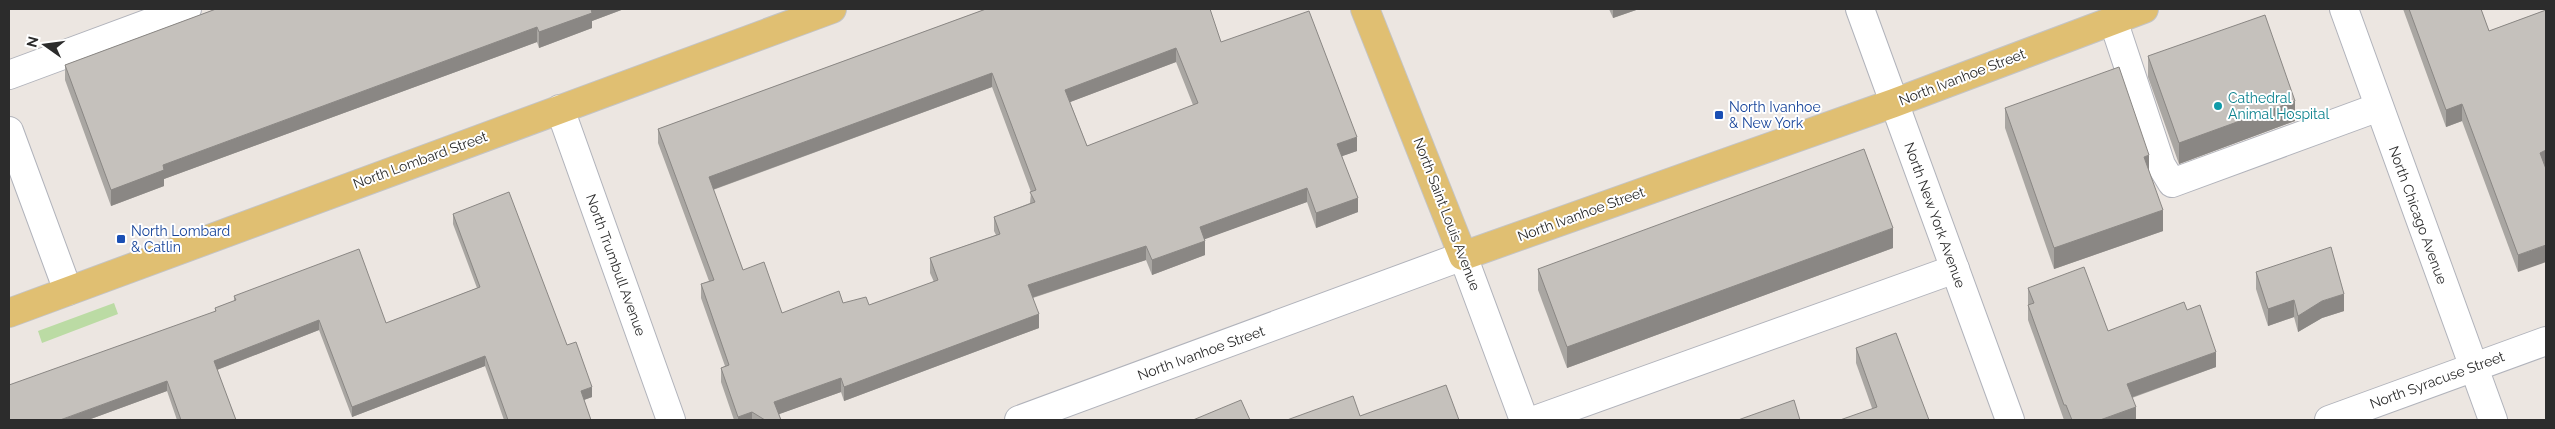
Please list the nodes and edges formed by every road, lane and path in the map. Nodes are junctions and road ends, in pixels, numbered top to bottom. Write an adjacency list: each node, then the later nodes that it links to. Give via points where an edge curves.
1 (187, 9): 8 (street)
2 (832, 9): 11 (main road, North Lombard Street)
3 (1365, 9): 13 (main road, North Saint Louis Avenue)
4 (1860, 9): 9 (street, North New York Avenue)
5 (2144, 9): 7 (main road, North Ivanhoe Street)
6 (2344, 9): 10 (street, North Chicago Avenue)
7 (2113, 20): 9 (main road, North Ivanhoe Street); 10 (street, via 2161,165 2172,183)
8 (9, 75)
9 (1894, 103): 13 (main road, North Ivanhoe Street); 14 (street, North New York Avenue)
10 (2379, 107): 18 (street, North Chicago Avenue)
11 (560, 109): 15 (main road, North Lombard Street); 19 (street, North Trumbull Avenue)
12 (9, 130): 15 (street)
13 (1463, 256): 20 (street, North Ivanhoe Street); 21 (street, North Saint Louis Avenue)
14 (1955, 269): 22 (street); 23 (street, North New York Avenue)
15 (68, 291): 16 (main road, North Lombard Street)
16 (9, 313)
17 (2546, 341): 18 (street, North Syracuse Street)
18 (2473, 366): 24 (street, North Syracuse Street); 25 (street, North Chicago Avenue)
19 (671, 420)
20 (1019, 420)
21 (1524, 420)
22 (1535, 420)
23 (2010, 420)
24 (2329, 420)
25 (2493, 420)

